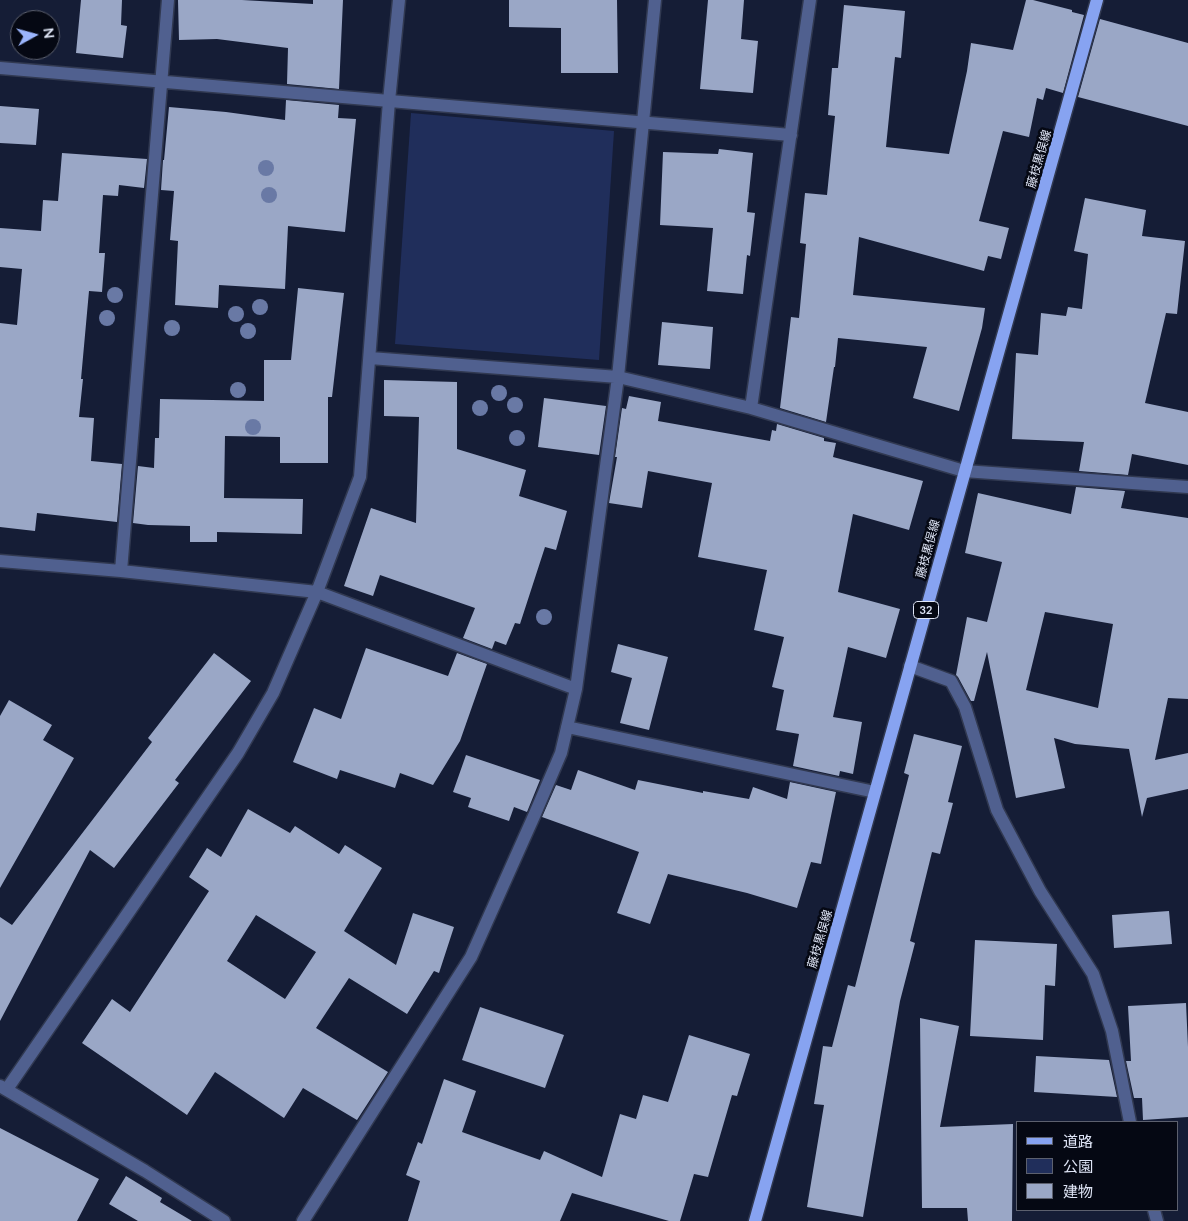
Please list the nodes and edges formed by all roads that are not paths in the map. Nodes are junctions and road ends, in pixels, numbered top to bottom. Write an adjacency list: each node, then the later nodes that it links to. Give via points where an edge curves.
1 (168, 0): 7 (street)
2 (399, 0): 8 (street)
3 (655, 0): 9 (street)
4 (810, 0): 10 (street)
5 (1097, 0): 14 (main road, 藤枝黒俣線 / 32)
6 (0, 68): 7 (street)
7 (161, 81): 8 (street); 17 (street)
8 (390, 101): 9 (street); 11 (street)
9 (643, 123): 10 (street); 12 (street)
10 (791, 135): 13 (street)
11 (370, 358): 12 (street); 18 (street, via 360,477)
12 (618, 377): 13 (street); 20 (street)
13 (751, 408): 14 (street)
14 (964, 471): 15 (street); 19 (main road, 藤枝黒俣線 / 32)
15 (1188, 487)
16 (0, 561): 17 (street)
17 (121, 571): 18 (street)
18 (317, 592): 20 (street); 23 (street, via 273,693 238,753)
19 (910, 666): 22 (main road, 藤枝黒俣線 / 32); 24 (street, via 951,681 965,707 997,810 1040,891 1093,974 1112,1031)
20 (576, 689): 21 (street)
21 (567, 727): 22 (street); 26 (street, via 561,753 471,957)
22 (875, 792): 27 (main road, 藤枝黒俣線 / 32)
23 (4, 1087): 25 (street)
24 (1130, 1121)
25 (224, 1221)
26 (303, 1221)
27 (755, 1221)

